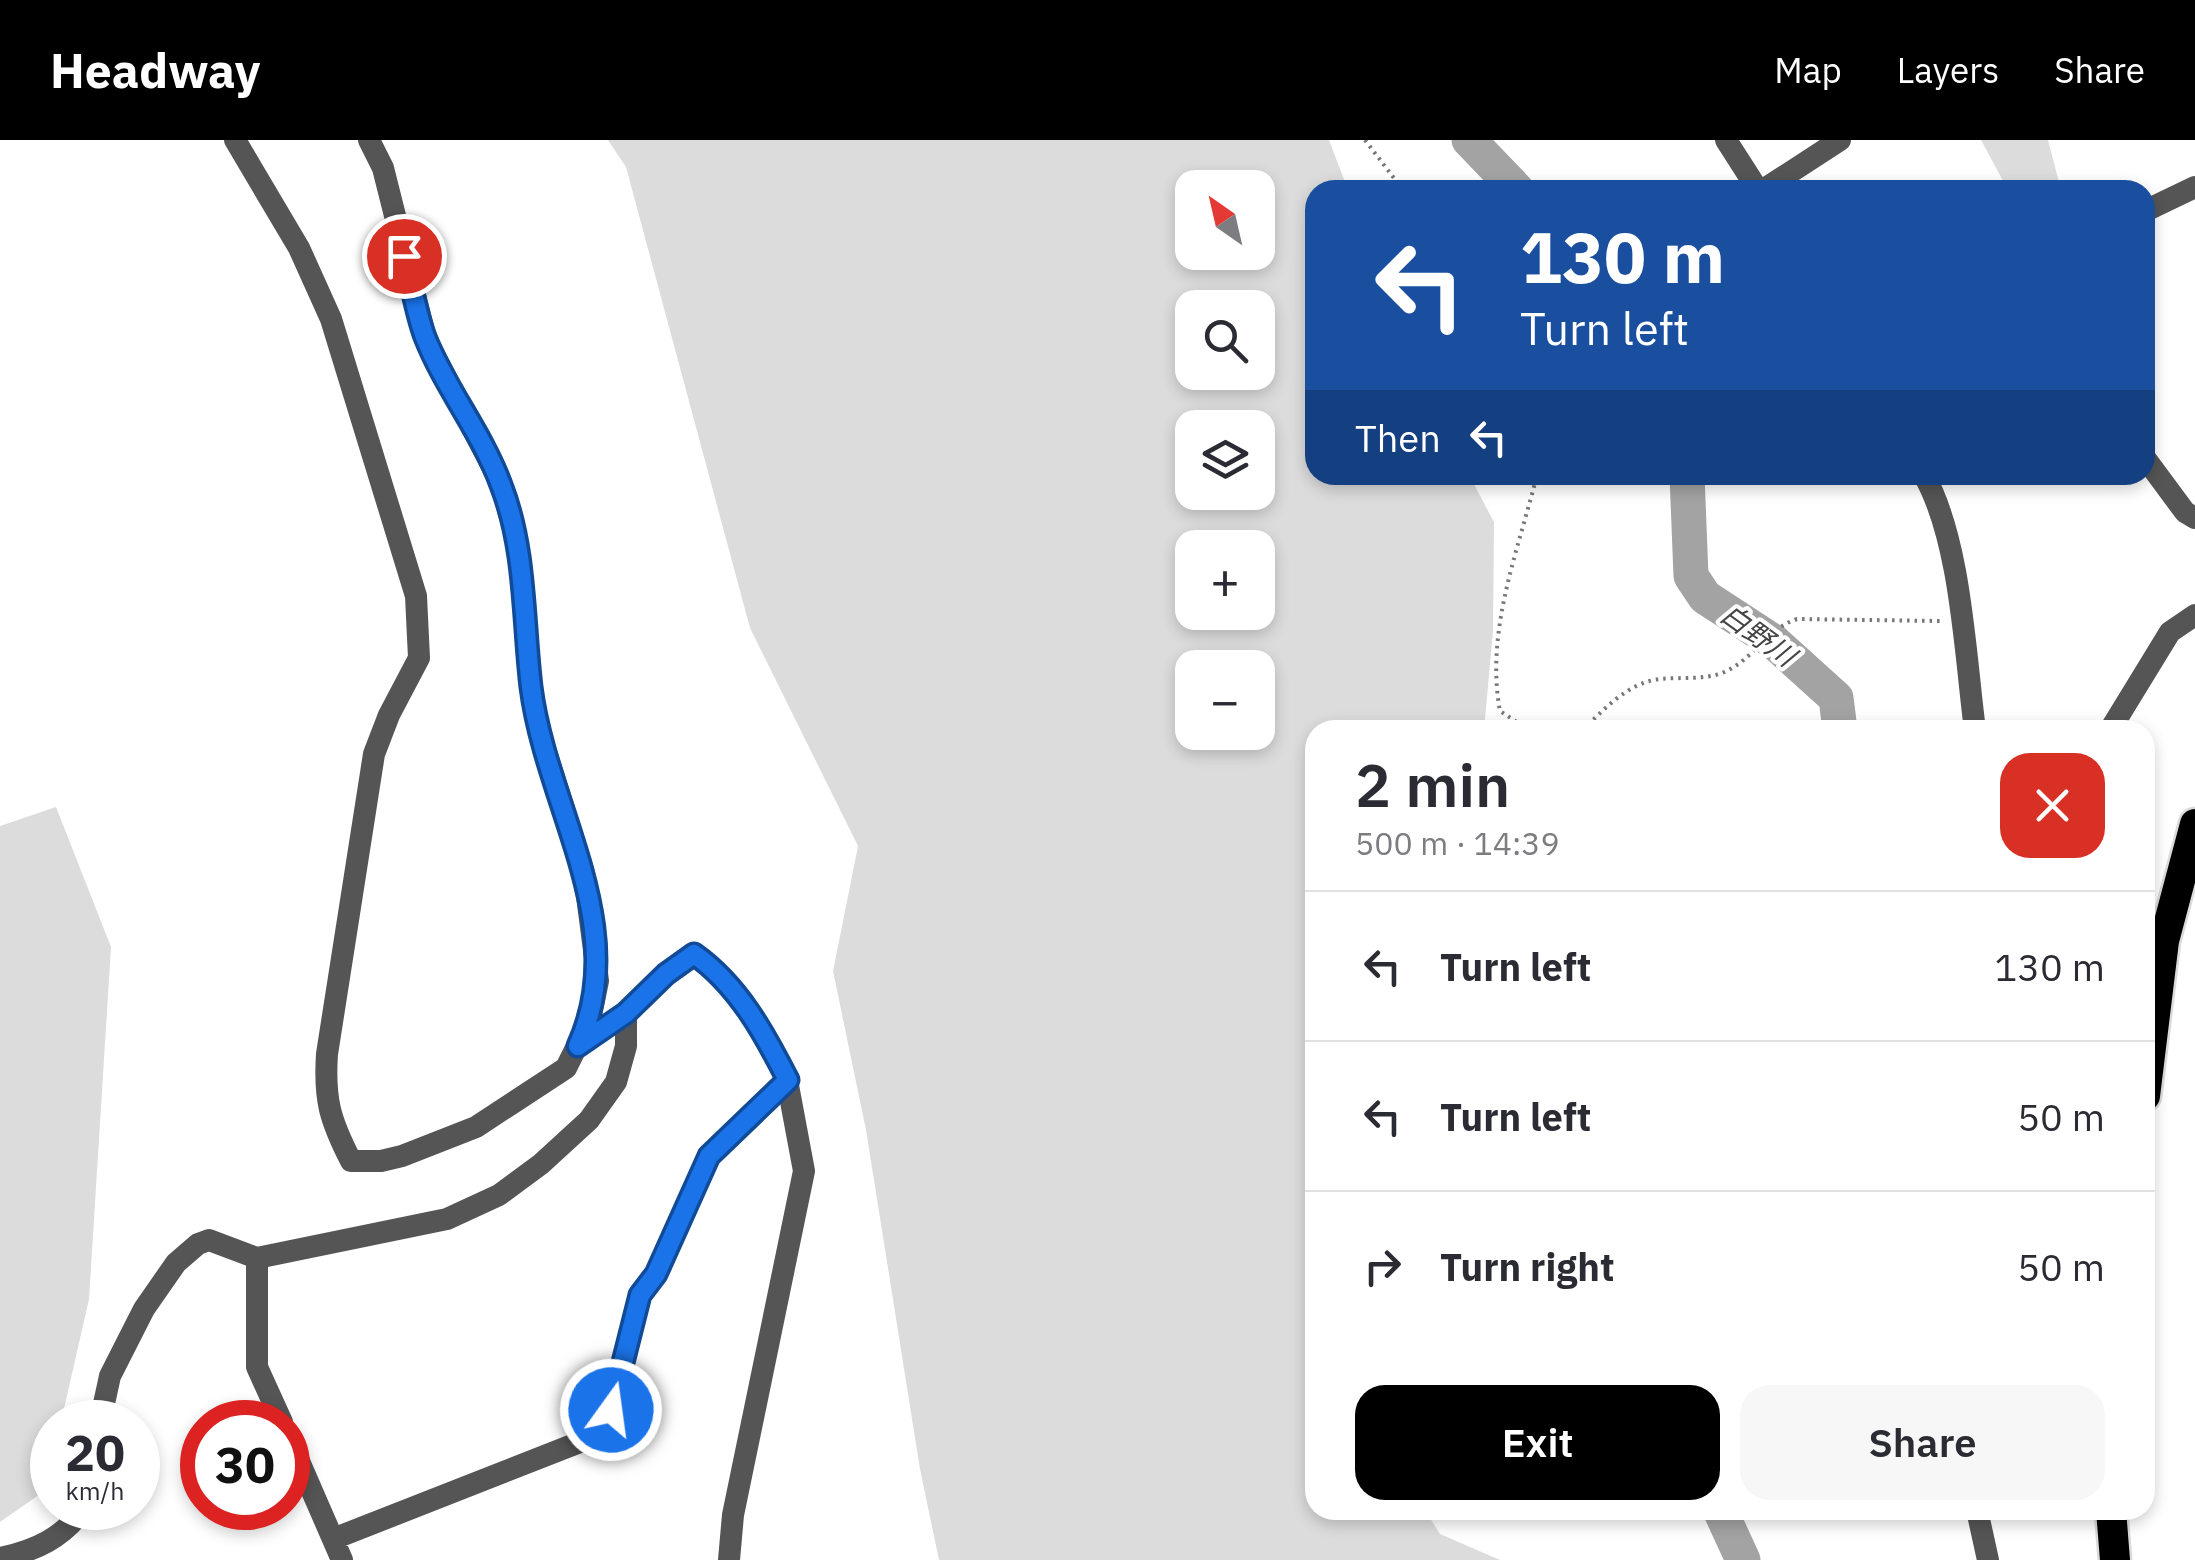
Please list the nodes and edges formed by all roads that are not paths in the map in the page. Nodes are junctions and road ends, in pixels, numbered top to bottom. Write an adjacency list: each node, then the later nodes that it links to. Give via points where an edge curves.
1 (235, 140): 18 (street, via 331,319 416,596 418,658 374,754 326,1054 330,1120 351,1161 402,1156 476,1127 566,1068)
2 (369, 140): 18 (street, via 383,168 426,339 501,484 518,546 540,733 584,874 595,933 598,981)
3 (1726, 140): 5 (street)
4 (1840, 140): 6 (street)
5 (1753, 180)
6 (1776, 180)
7 (2195, 187): 8 (street)
8 (2155, 206)
9 (2155, 472): 11 (street)
10 (1928, 485): 13 (street, via 1943,522)
11 (2195, 518)
12 (2195, 615): 14 (street, via 2170,632)
13 (1974, 720)
14 (2116, 720)
15 (2195, 824): 17 (highway, via 2164,942)
16 (626, 1013): 18 (street); 19 (street, via 694,954 732,988); 20 (street, via 626,1046 607,1095 542,1164 499,1195 447,1219)
17 (2155, 1015)
18 (578, 1046)
19 (788, 1080): 27 (street, via 709,1156 640,1295 611,1410 580,1442); 29 (street, via 804,1171)
20 (256, 1258): 21 (street, via 209,1240 176,1263 144,1309); 22 (street, via 258,1367)
21 (105, 1400)
22 (272, 1400)
23 (310, 1486): 27 (street)
24 (1979, 1520): 30 (street)
25 (2112, 1520): 31 (highway)
26 (67, 1530): 28 (street, via 32,1551)
27 (338, 1550)
28 (0, 1558)
29 (729, 1560)
30 (1988, 1560)
31 (2116, 1560)

